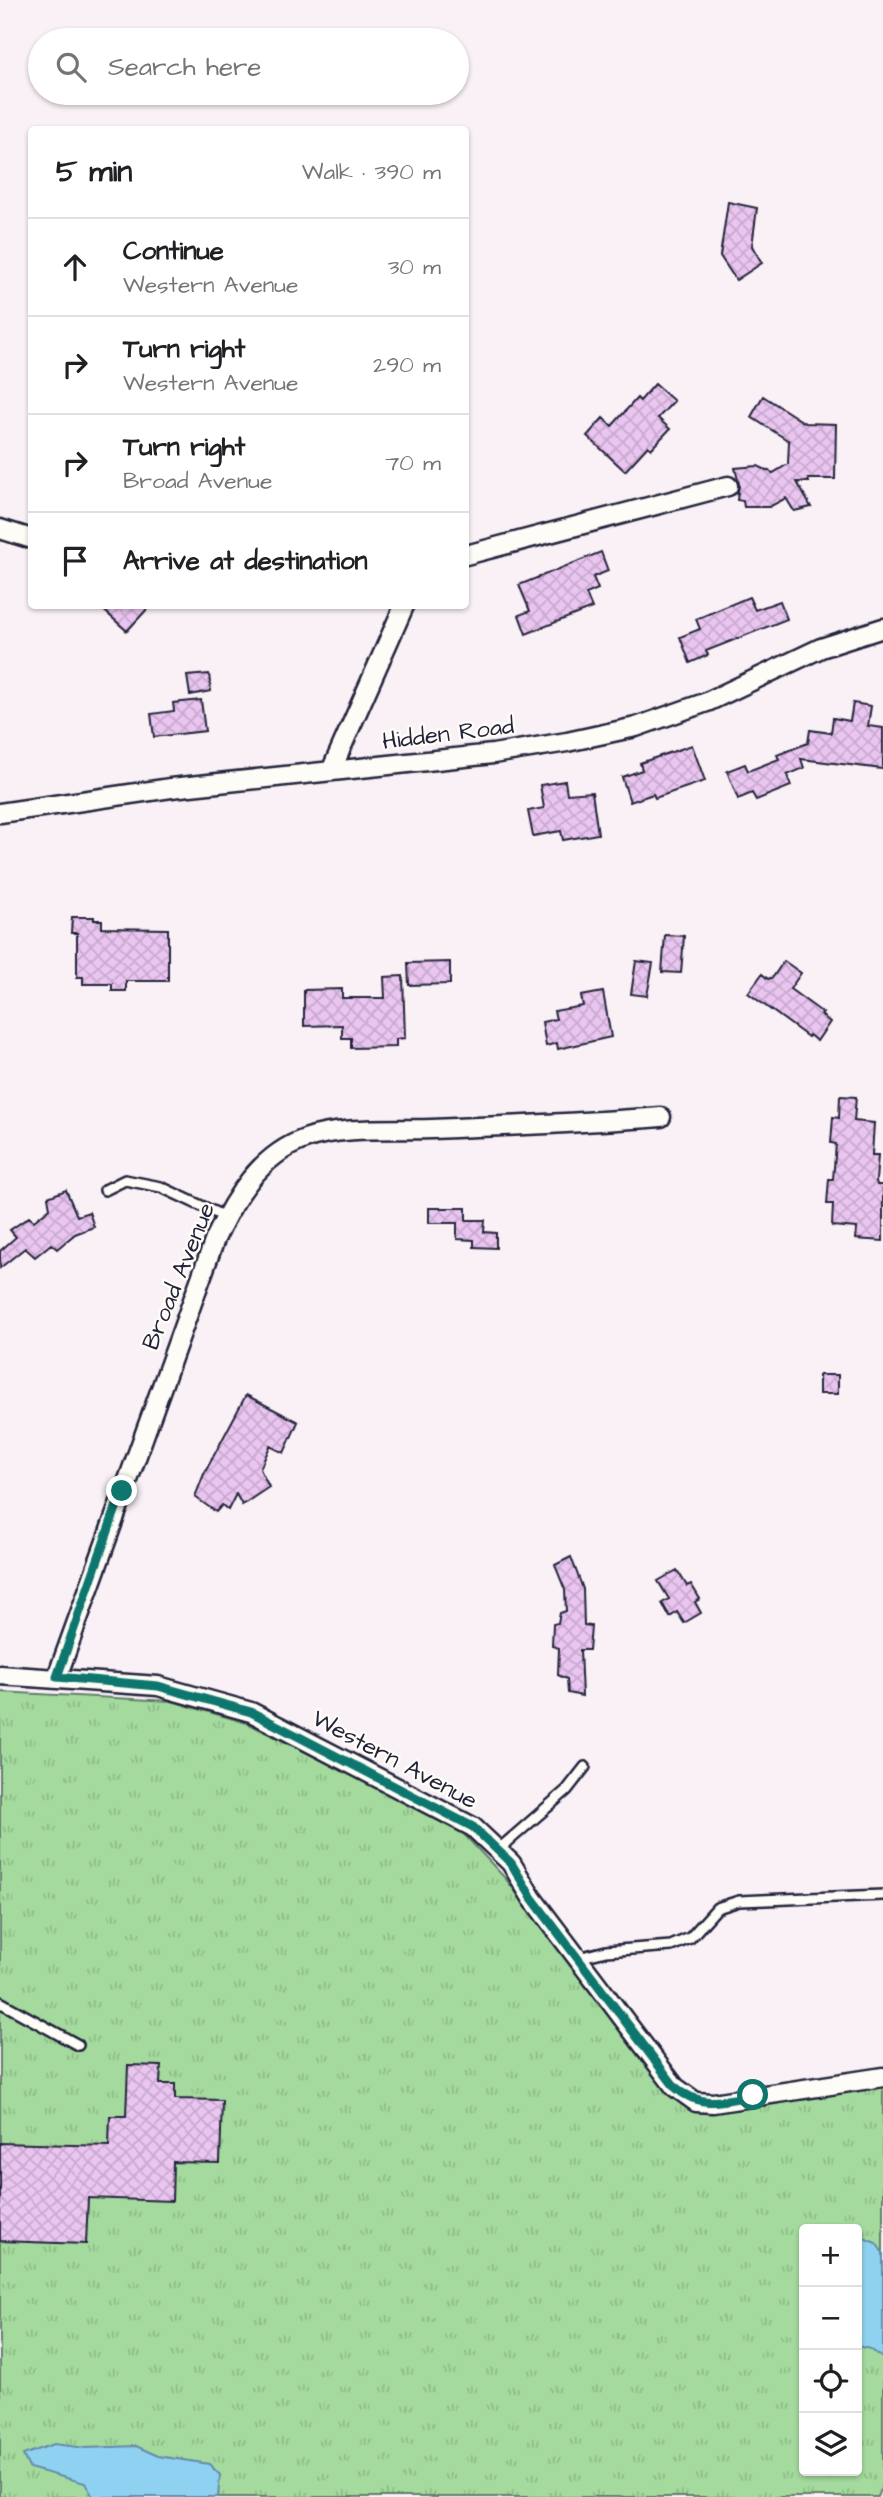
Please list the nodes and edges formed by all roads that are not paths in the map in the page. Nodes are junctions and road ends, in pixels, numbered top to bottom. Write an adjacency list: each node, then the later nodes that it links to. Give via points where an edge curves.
1 (728, 486): 4 (street)
2 (0, 529): 3 (street)
3 (28, 538)
4 (469, 554)
5 (403, 609): 7 (street)
6 (883, 628): 7 (street, Hidden Road, via 821,648 706,702 636,727 493,754)
7 (331, 771): 8 (street, Hidden Road)
8 (0, 813)
9 (661, 1117): 11 (street, Broad Avenue, via 351,1132 305,1139 267,1160)
10 (105, 1190): 11 (lane, via 125,1180 162,1188)
11 (225, 1217): 13 (street, Broad Avenue)
12 (0, 1675): 13 (street, Western Avenue)
13 (57, 1677): 15 (street, Western Avenue, via 158,1686 251,1712 473,1827)
14 (585, 1768): 15 (lane, via 567,1790)
15 (498, 1850): 17 (street, Western Avenue)
16 (883, 1895): 17 (lane, via 739,1901 717,1908 690,1938 671,1946)
17 (578, 1958): 20 (street, Western Avenue, via 675,2087 696,2102)
18 (0, 2002): 19 (lane)
19 (78, 2045)
20 (883, 2077)

